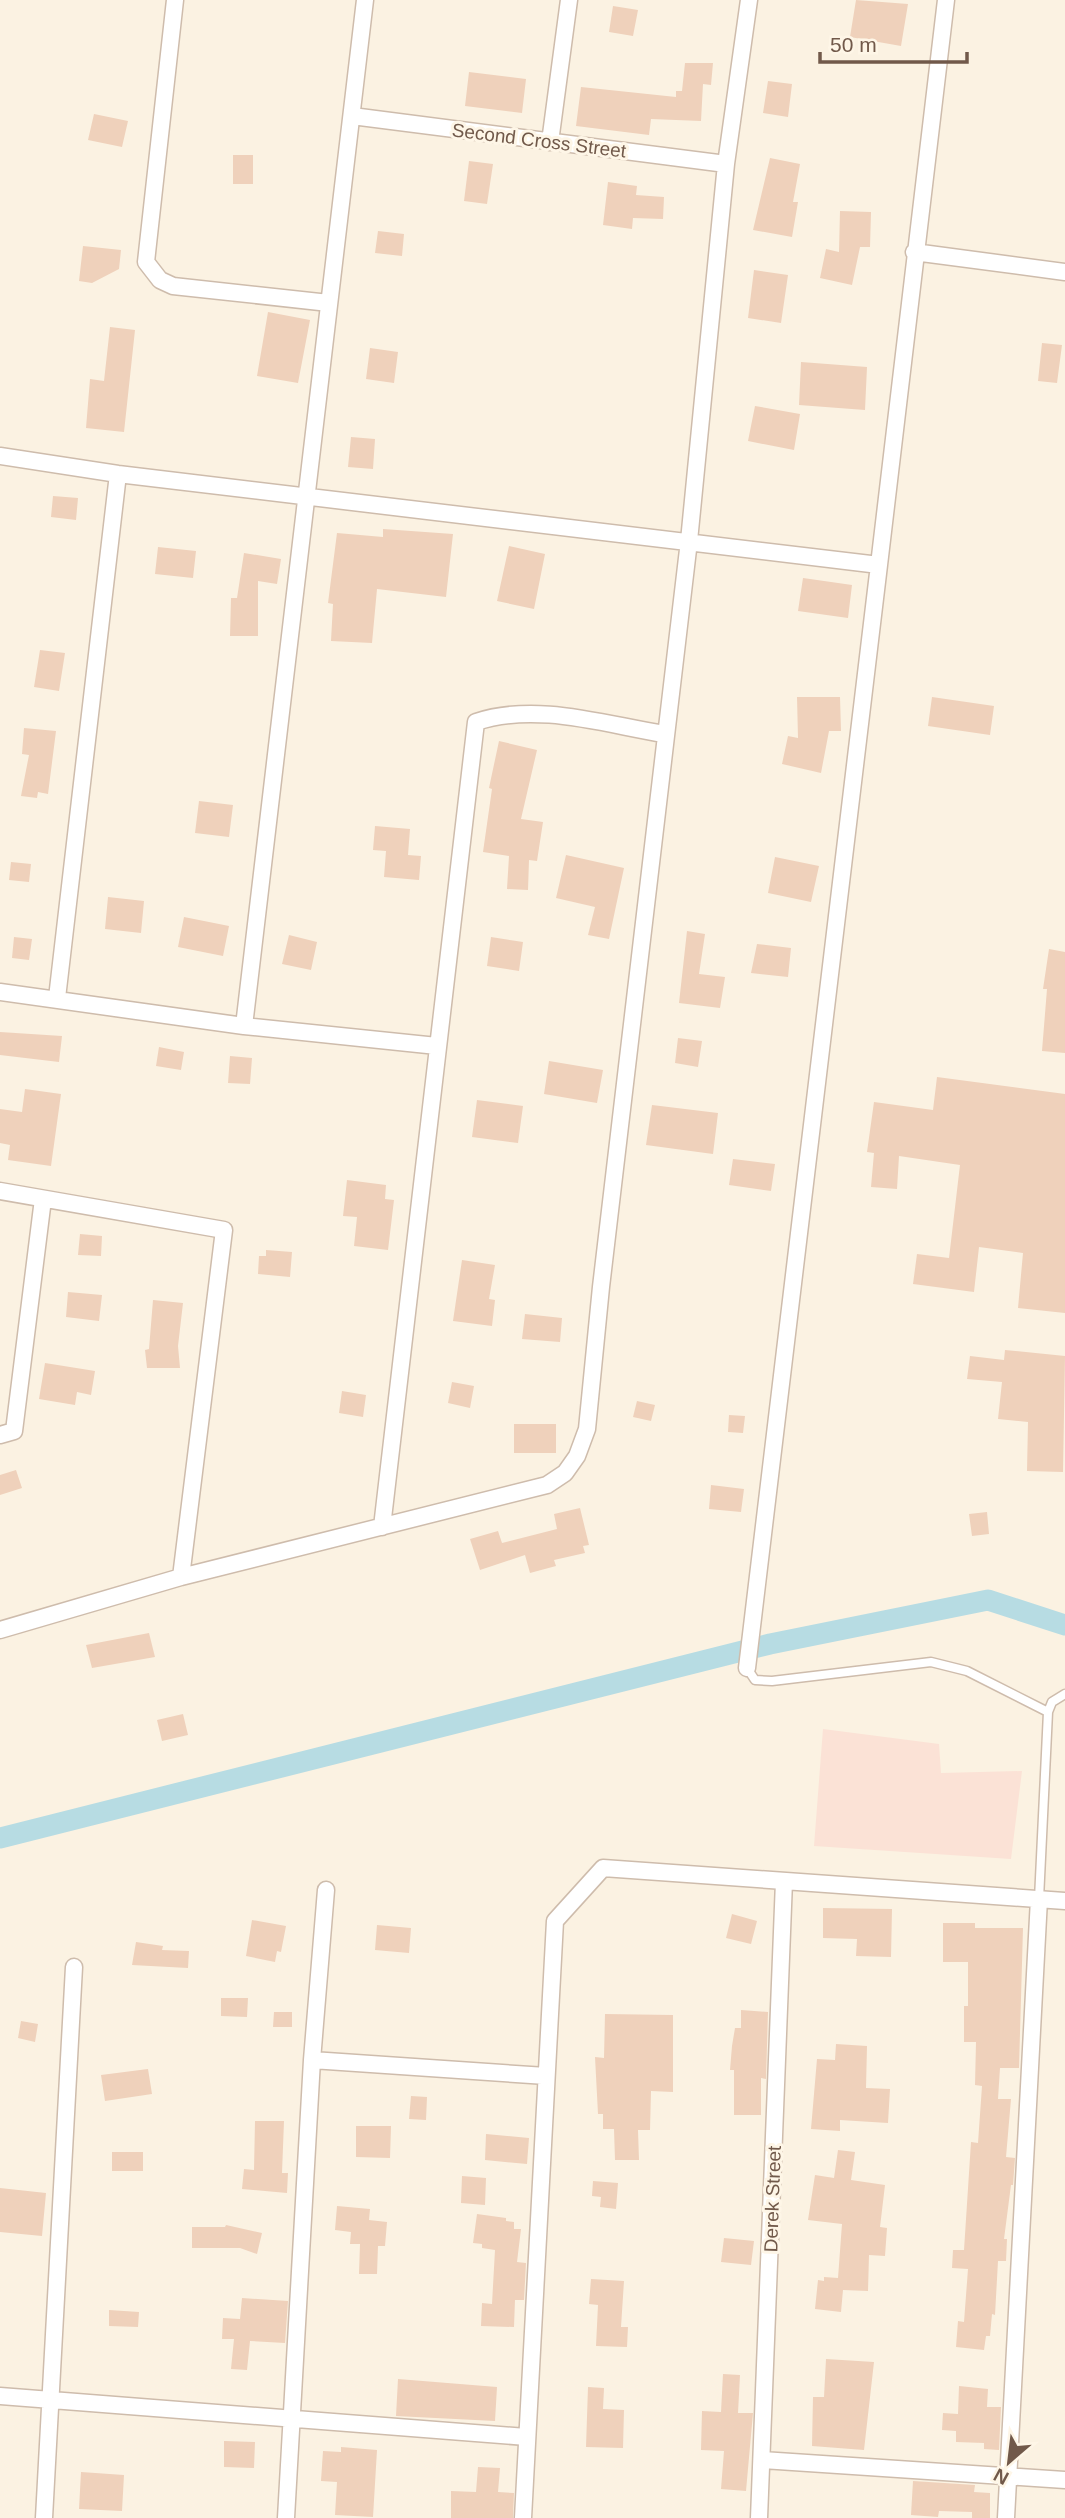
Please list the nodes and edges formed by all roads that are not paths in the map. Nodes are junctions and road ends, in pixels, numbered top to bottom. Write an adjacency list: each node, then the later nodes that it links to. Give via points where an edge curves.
1 (175, 0): 11 (street, via 146,262 160,280 173,286)
2 (365, 0): 6 (street)
3 (569, 0): 7 (street)
4 (749, 0): 8 (street)
5 (946, 0): 9 (street)
6 (352, 116): 7 (street, Second Cross Street); 11 (street)
7 (550, 142): 8 (street, Second Cross Street)
8 (726, 164): 15 (street)
9 (914, 252): 10 (street); 16 (street)
10 (1065, 272)
11 (330, 303): 14 (street)
12 (0, 456): 13 (street)
13 (118, 474): 14 (street); 19 (street)
14 (305, 497): 15 (street); 20 (street)
15 (689, 541): 16 (street); 17 (street)
16 (879, 565): 28 (street)
17 (664, 734): 21 (street, via 525,712 501,713 476,722); 25 (street, via 587,1429 565,1473 547,1485)
18 (0, 992): 19 (street)
19 (57, 998): 20 (street)
20 (244, 1026): 21 (street)
21 (437, 1046): 25 (street)
22 (0, 1191): 23 (street)
23 (43, 1199): 24 (street, via 15,1431); 26 (street, via 224,1230)
24 (0, 1435)
25 (382, 1527): 26 (street)
26 (181, 1577): 27 (street)
27 (0, 1630)
28 (747, 1668): 30 (lane, via 755,1680 772,1681 931,1662 967,1671)
29 (1065, 1694): 30 (lane, via 1052,1702)
30 (1048, 1712): 33 (lane)
31 (784, 1881): 33 (street); 37 (street, via 603,1868 555,1921); 42 (street, Derek Street)
32 (326, 1891): 36 (street)
33 (1039, 1899): 34 (street); 43 (street)
34 (1065, 1901)
35 (74, 1968): 39 (street)
36 (312, 2060): 37 (street); 40 (street)
37 (546, 2076): 41 (street)
38 (0, 2396): 39 (street)
39 (51, 2400): 40 (street); 45 (street)
40 (291, 2419): 41 (street); 46 (street)
41 (526, 2437): 47 (street)
42 (762, 2460): 43 (street); 48 (street, Derek Street)
43 (1008, 2477): 44 (street); 49 (street)
44 (1065, 2480)
45 (44, 2518)
46 (286, 2518)
47 (523, 2518)
48 (759, 2518)
49 (1006, 2518)

